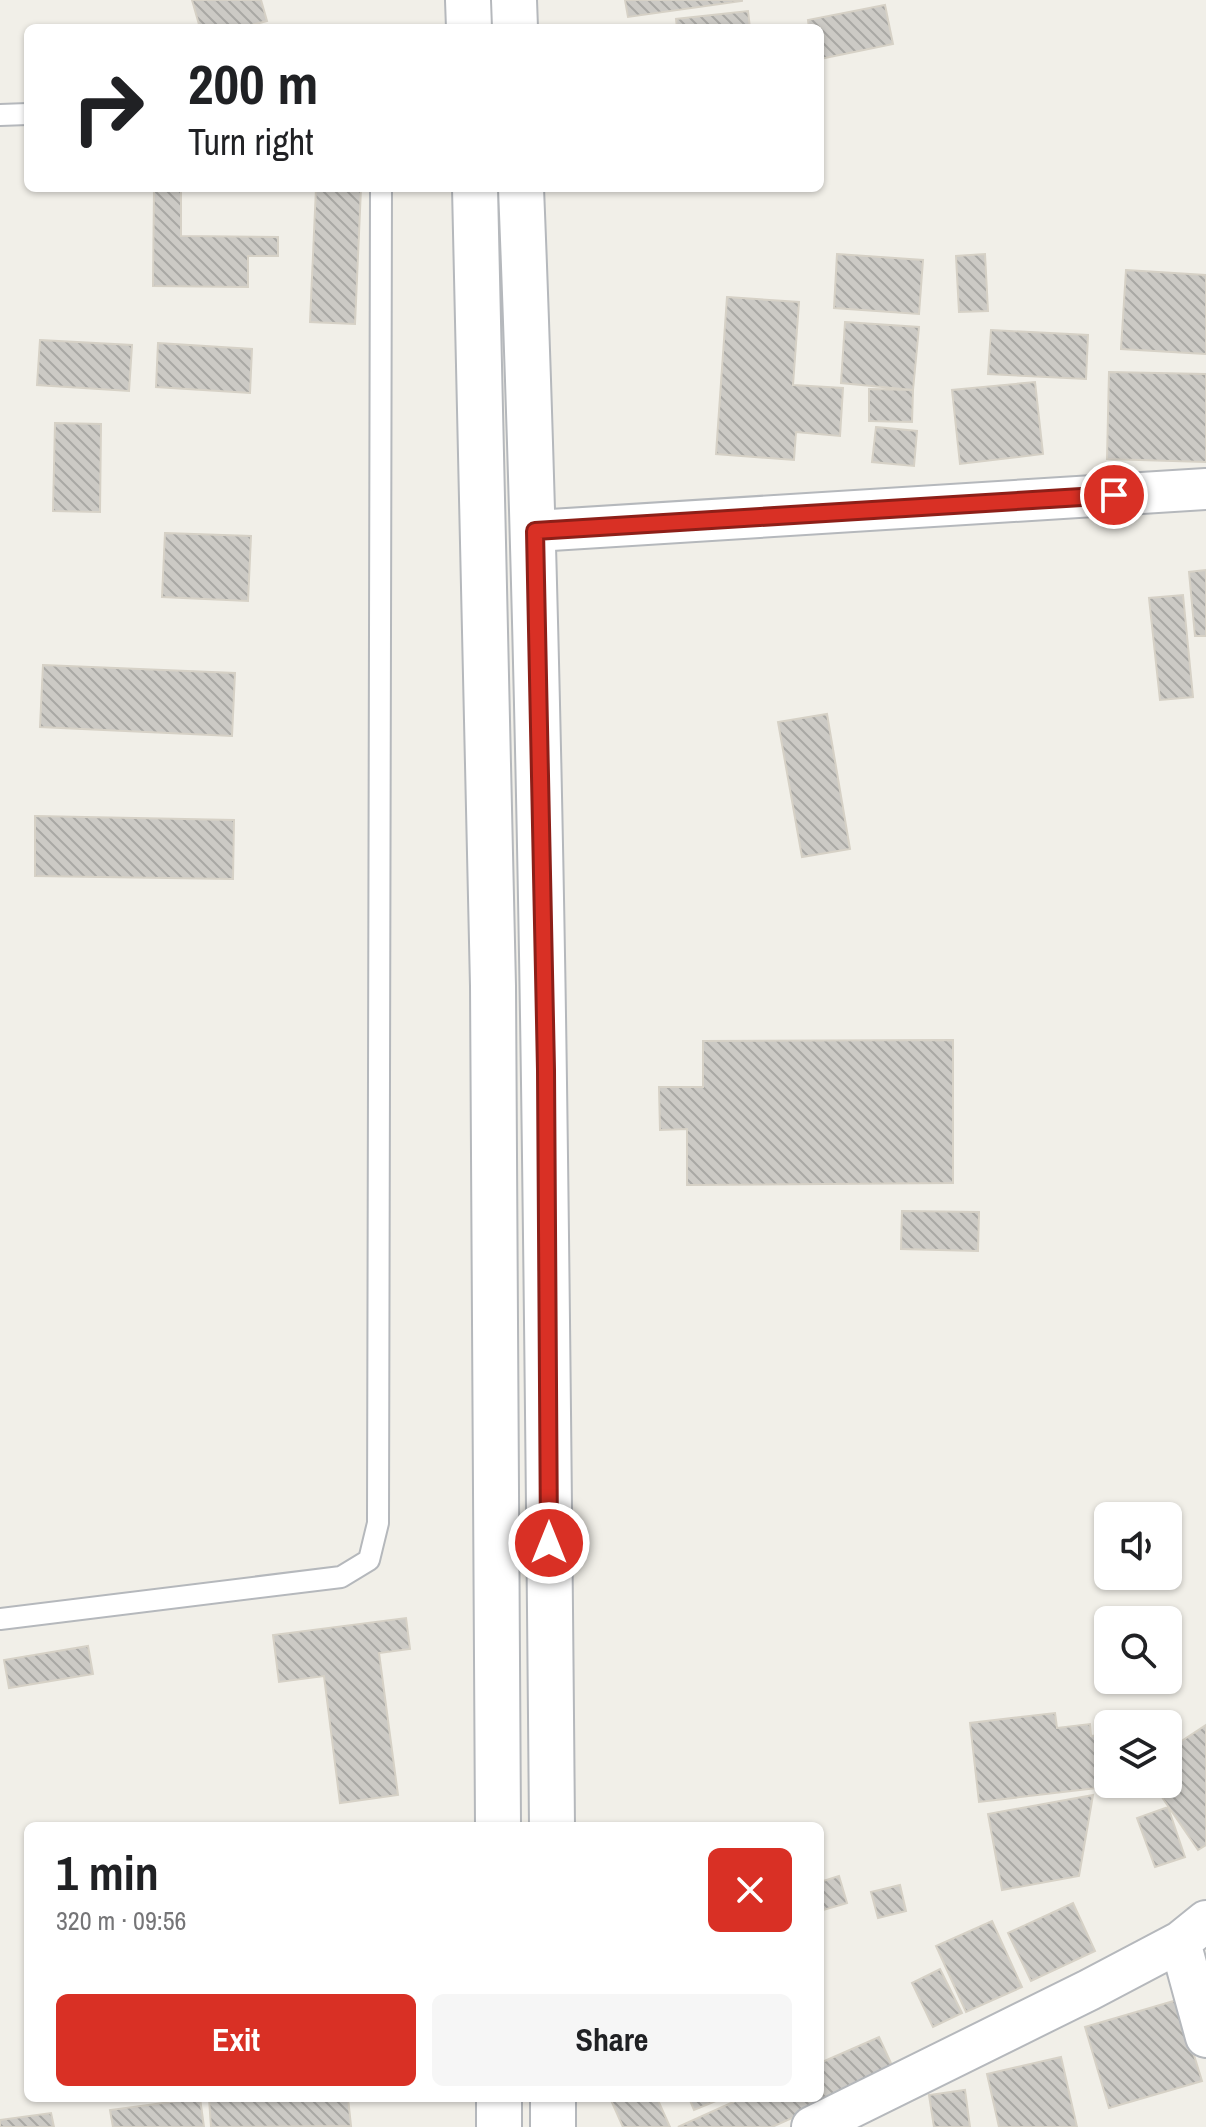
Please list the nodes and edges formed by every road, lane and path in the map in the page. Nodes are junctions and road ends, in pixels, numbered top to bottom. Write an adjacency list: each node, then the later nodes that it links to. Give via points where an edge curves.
1 (468, 0): 3 (street)
2 (514, 0): 4 (street)
3 (469, 24)
4 (515, 24)
5 (24, 114): 6 (lane)
6 (0, 115)
7 (381, 192): 12 (lane, via 378,1523 369,1560 341,1577)
8 (475, 192): 13 (street, via 493,986)
9 (521, 192): 11 (street)
10 (1206, 489): 11 (street)
11 (535, 531): 14 (street)
12 (0, 1619)
13 (498, 1822)
14 (552, 1822)
15 (1193, 1931): 16 (street); 21 (street)
16 (1206, 2037)
17 (499, 2102): 19 (street)
18 (553, 2102): 20 (street)
19 (499, 2127)
20 (553, 2127)
21 (812, 2127)

